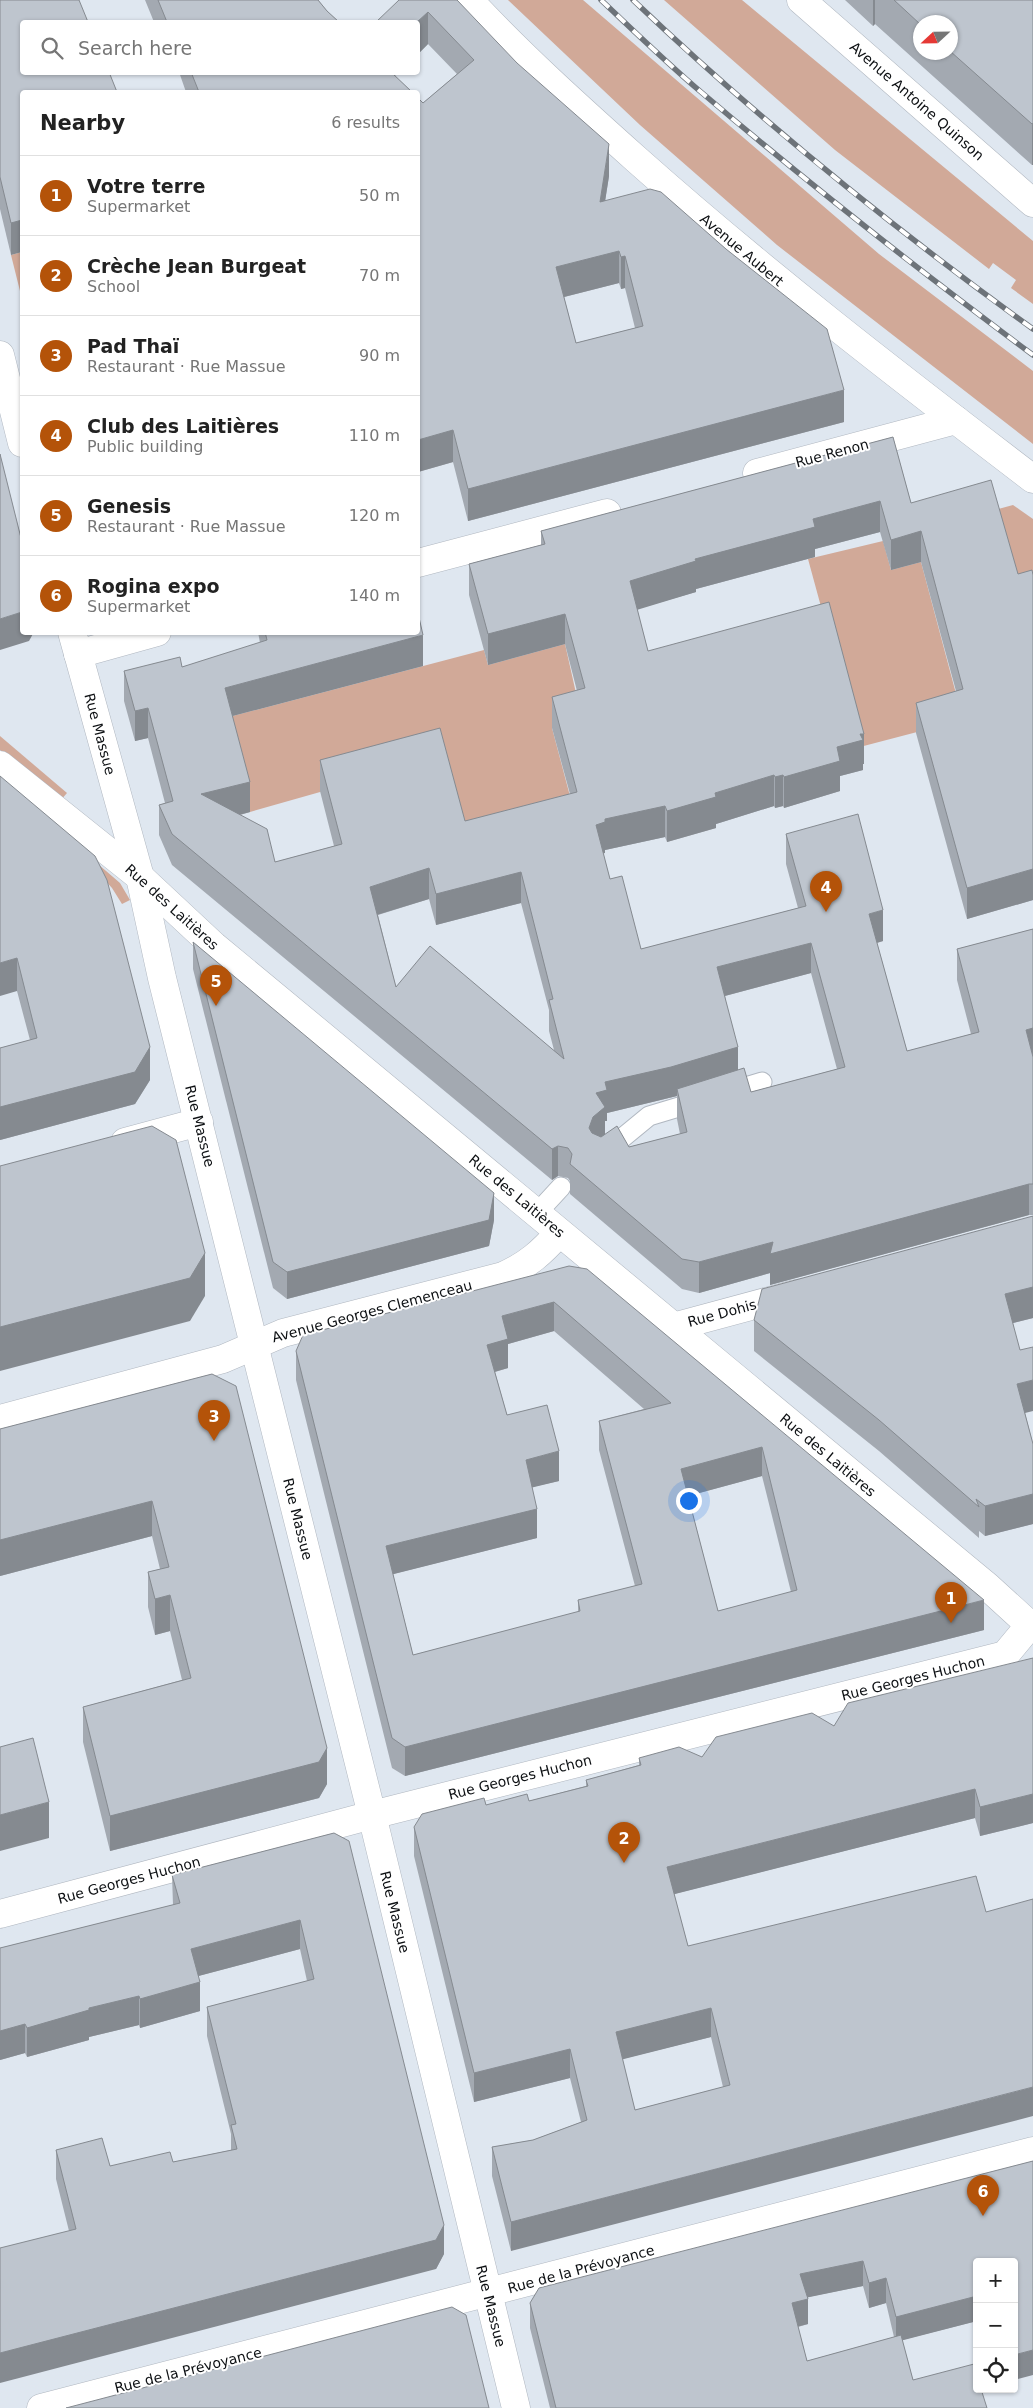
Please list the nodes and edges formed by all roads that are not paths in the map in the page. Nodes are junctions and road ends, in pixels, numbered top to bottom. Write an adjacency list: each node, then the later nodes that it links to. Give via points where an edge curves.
1 (469, 0): 5 (street, Avenue Aubert, via 600,127 684,201 769,274)
2 (801, 0): 3 (street, Avenue Antoine Quinson)
3 (1033, 203)
4 (0, 355): 6 (street)
5 (956, 420): 7 (street, Rue Renon); 8 (street, Avenue Aubert)
6 (20, 435)
7 (736, 479)
8 (1033, 479)
9 (633, 506): 10 (street)
10 (420, 562)
11 (135, 635): 12 (street)
12 (75, 643): 14 (street, Rue Massue)
13 (0, 765): 14 (street, Rue des Laitières)
14 (140, 877): 16 (street, Rue Massue); 20 (street, Rue des Laitières, via 214,946)
15 (762, 1082): 18 (lane, via 649,1116)
16 (199, 1122): 17 (street); 24 (street, Rue Massue)
17 (96, 1150)
18 (600, 1156)
19 (561, 1187): 20 (lane)
20 (537, 1213): 21 (street, Rue des Laitières)
21 (559, 1233): 23 (street, Rue des Laitières); 24 (street, Avenue Georges Clemenceau, via 539,1256 503,1276 283,1333)
22 (821, 1287): 23 (street, Rue Dohis)
23 (673, 1327): 26 (street, Rue des Laitières)
24 (254, 1345): 25 (street, Avenue Georges Clemenceau, via 222,1358); 27 (street, Rue Massue)
25 (0, 1418)
26 (1031, 1626): 27 (street, Rue Georges Huchon, via 1005,1654)
27 (372, 1814): 28 (street, Rue Georges Huchon); 30 (street, Rue Massue)
28 (0, 1914)
29 (1033, 2151): 30 (street, Rue de la Prévoyance)
30 (488, 2293): 31 (street, Rue de la Prévoyance); 32 (street, Rue Massue)
31 (41, 2408)
32 (516, 2408)

